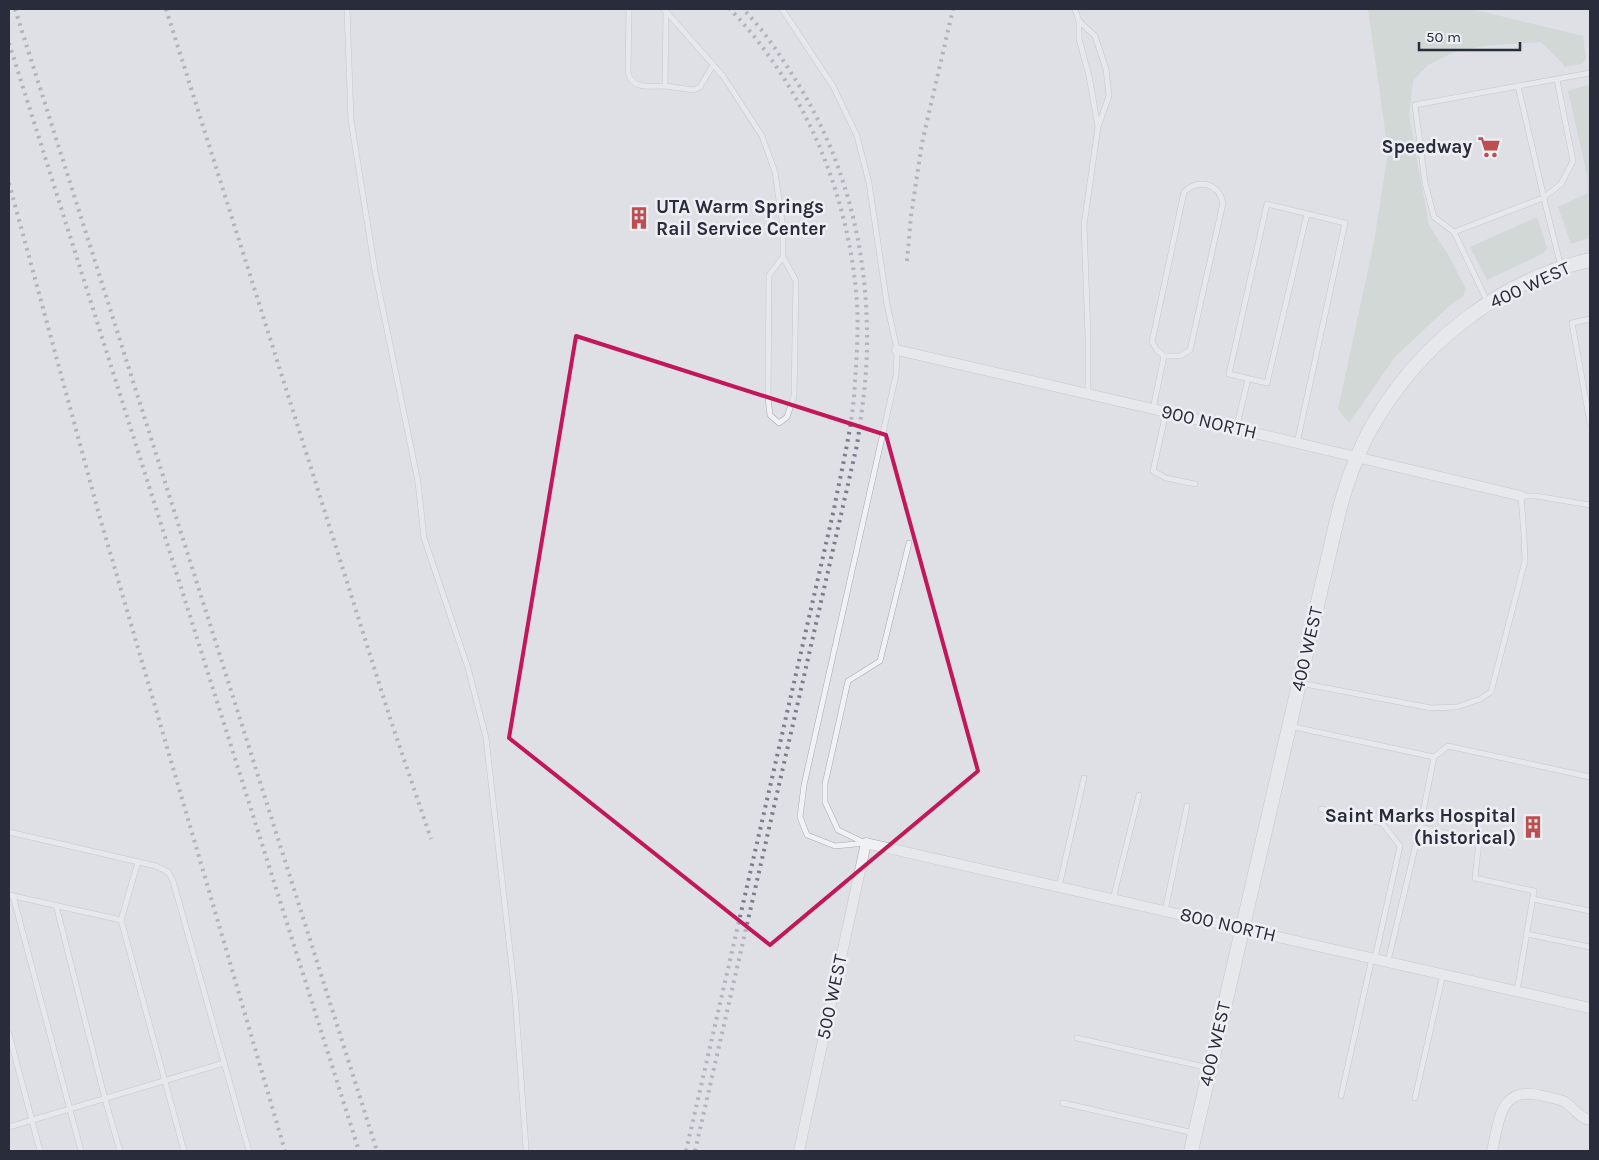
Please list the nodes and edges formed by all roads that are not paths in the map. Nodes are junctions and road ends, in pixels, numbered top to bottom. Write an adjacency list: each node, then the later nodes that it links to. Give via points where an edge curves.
1 (347, 9): 77 (lane, via 351,120 374,271 418,482 424,538 468,668 486,738 515,996)
2 (629, 9): 10 (lane, via 630,80 636,85)
3 (665, 9): 7 (lane); 10 (lane)
4 (782, 9): 21 (lane, via 832,86 857,136 869,183)
5 (1075, 9): 6 (lane)
6 (1079, 21): 12 (lane, via 1079,40); 12 (lane, via 1095,36 1106,68 1109,96)
7 (713, 66): 10 (lane, via 700,87 694,90); 16 (lane, via 762,136 776,172 784,228)
8 (1590, 73): 9 (lane)
9 (1557, 80): 11 (lane); 13 (lane, via 1573,161 1561,184)
10 (665, 86)
11 (1518, 86): 13 (lane); 15 (lane, via 1415,105 1434,217)
12 (1098, 127): 24 (lane, via 1084,225)
13 (1543, 198): 15 (lane); 18 (lane)
14 (1307, 214): 23 (lane, via 1267,384); 23 (lane, via 1267,204 1229,374); 29 (lane, via 1345,223)
15 (1454, 232): 19 (lane)
16 (783, 257): 16 (lane, via 796,281 794,396 787,417 778,423 770,415 768,398 769,275)
17 (1590, 260): 18 (street, 400 WEST)
18 (1561, 268): 19 (street, 400 WEST)
19 (1489, 303): 30 (street, 400 WEST, via 1444,337 1409,374 1381,411)
20 (1590, 319): 27 (lane, via 1572,323)
21 (897, 350): 24 (street, 900 NORTH); 45 (lane, via 896,376 804,785 800,817 807,835 835,846)
22 (1164, 356): 22 (lane, via 1152,342 1184,192 1190,186 1209,185 1221,196 1222,203 1190,350 1180,356); 25 (lane)
23 (1248, 378): 28 (lane)
24 (1088, 394): 25 (street, 900 NORTH)
25 (1153, 408): 26 (street, 900 NORTH)
26 (1166, 412): 28 (street, 900 NORTH); 31 (lane, via 1153,471 1166,478)
27 (1590, 423)
28 (1236, 429): 29 (street, 900 NORTH)
29 (1297, 443): 30 (street, 900 NORTH)
30 (1358, 458): 32 (street, 900 NORTH); 35 (street, 400 WEST, via 1341,504)
31 (1195, 484)
32 (1521, 496): 33 (lane); 35 (lane, via 1525,561 1491,692 1457,707 1431,708)
33 (1590, 505)
34 (909, 543): 45 (lane, via 880,660 848,682 825,784 825,802 838,830)
35 (1299, 682): 36 (street, 400 WEST)
36 (1289, 726): 37 (lane); 55 (street, 400 WEST)
37 (1434, 757): 38 (lane, via 1448,746); 43 (lane)
38 (1590, 777)
39 (1084, 778): 47 (lane)
40 (1139, 795): 49 (lane)
41 (1188, 806): 52 (lane)
42 (1321, 809): 58 (lane, via 1382,823 1400,846)
43 (1420, 827): 50 (lane, via 1479,841 1475,878 1534,891); 59 (lane)
44 (9, 832): 46 (lane)
45 (866, 843): 47 (street, 800 NORTH); 83 (street, 500 WEST)
46 (138, 862): 54 (lane); 65 (lane, via 168,872 174,881)
47 (1059, 887): 49 (street, 800 NORTH)
48 (11, 895): 51 (lane); 72 (lane)
49 (1113, 899): 52 (street, 800 NORTH)
50 (1533, 899): 53 (lane); 56 (lane)
51 (56, 905): 54 (lane); 70 (lane)
52 (1165, 910): 55 (street, 800 NORTH)
53 (1590, 910)
54 (121, 920): 67 (lane)
55 (1242, 928): 58 (street, 800 NORTH); 66 (street, 400 WEST)
56 (1527, 934): 57 (lane); 61 (lane)
57 (1590, 947)
58 (1374, 958): 59 (street, 800 NORTH); 68 (lane)
59 (1388, 961): 60 (street, 800 NORTH)
60 (1443, 974): 61 (street, 800 NORTH); 69 (lane)
61 (1517, 991): 62 (street, 800 NORTH)
62 (1590, 1008)
63 (9, 1034): 74 (lane)
64 (1078, 1038): 66 (lane)
65 (224, 1063): 67 (lane); 82 (lane)
66 (1210, 1068): 76 (street, 400 WEST)
67 (165, 1081): 70 (lane); 81 (lane)
68 (1341, 1096)
69 (1414, 1098)
70 (105, 1099): 72 (lane); 80 (lane)
71 (1063, 1103): 76 (lane)
72 (70, 1109): 74 (lane); 79 (lane)
73 (1590, 1120): 85 (street, via 1560,1100 1520,1093 1505,1104 1501,1112)
74 (32, 1121): 75 (lane); 78 (lane)
75 (9, 1128)
76 (1195, 1133): 84 (street, 400 WEST)
77 (526, 1148)
78 (40, 1151)
79 (81, 1151)
80 (120, 1151)
81 (184, 1151)
82 (248, 1151)
83 (799, 1151)
84 (1191, 1151)
85 (1492, 1151)

